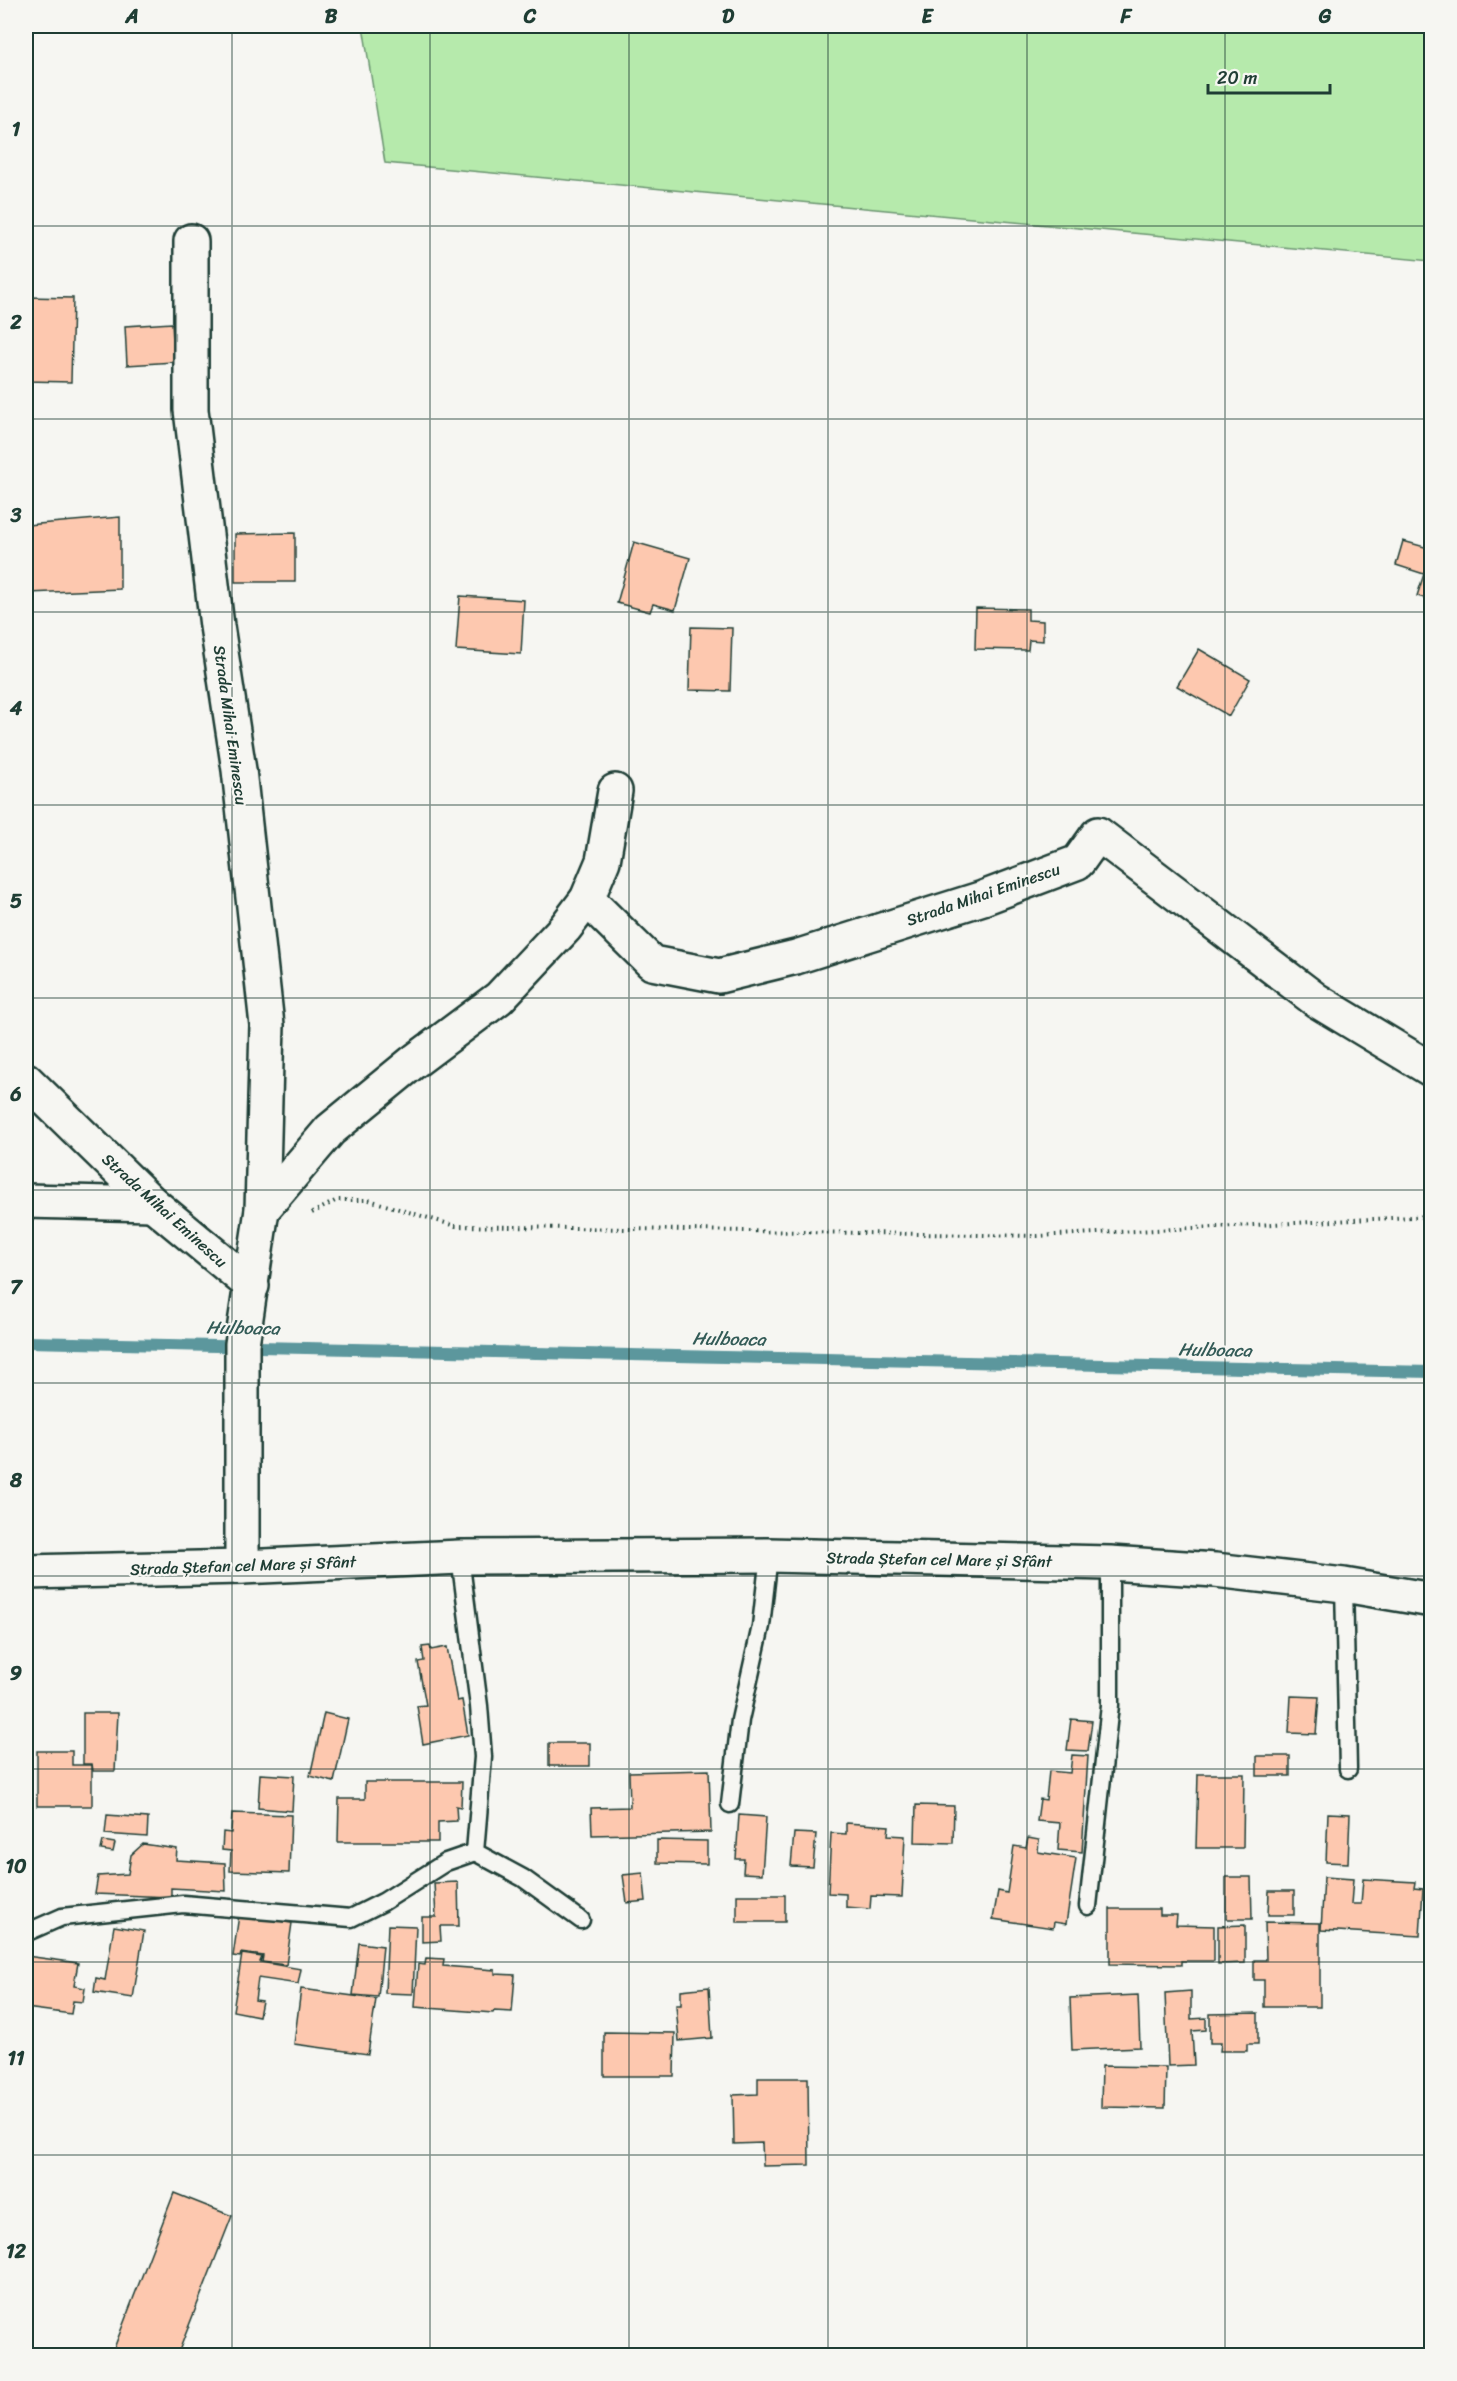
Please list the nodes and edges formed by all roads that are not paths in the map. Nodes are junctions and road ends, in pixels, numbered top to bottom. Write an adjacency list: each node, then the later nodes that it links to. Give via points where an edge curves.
1 (191, 241): 8 (street, Strada Mihai Eminescu, via 191,410 239,770 267,1025)
2 (615, 791): 3 (street, via 603,861)
3 (587, 899): 4 (street, Strada Mihai Eminescu, via 652,963 719,976 796,957 983,898 1078,862 1098,834 1316,1000); 8 (street, via 566,928 499,998 330,1130)
4 (1431, 1070)
5 (26, 1080): 7 (street, Strada Mihai Eminescu)
6 (26, 1201): 7 (street)
7 (153, 1204): 9 (street, Strada Mihai Eminescu)
8 (262, 1210): 9 (street, Strada Mihai Eminescu)
9 (252, 1286): 13 (street, via 242,1344)
10 (769, 1555): 11 (street, Strada Ștefan cel Mare și Sfânt); 12 (street, Strada Ștefan cel Mare și Sfânt); 18 (lane, via 761,1626 740,1720)
11 (460, 1557): 13 (street, Strada Ștefan cel Mare și Sfânt); 19 (lane, via 483,1757)
12 (1110, 1563): 15 (street, Strada Ștefan cel Mare și Sfânt); 20 (lane, via 1110,1705)
13 (242, 1567): 14 (street, Strada Ștefan cel Mare și Sfânt)
14 (26, 1572)
15 (1344, 1585): 16 (street, Strada Ștefan cel Mare și Sfânt); 17 (lane)
16 (1431, 1600)
17 (1348, 1769)
18 (730, 1804)
19 (475, 1852): 21 (lane, via 523,1878); 22 (lane, via 446,1862 351,1918 183,1904 62,1917)
20 (1088, 1906)
21 (581, 1920)
22 (30, 1931)

